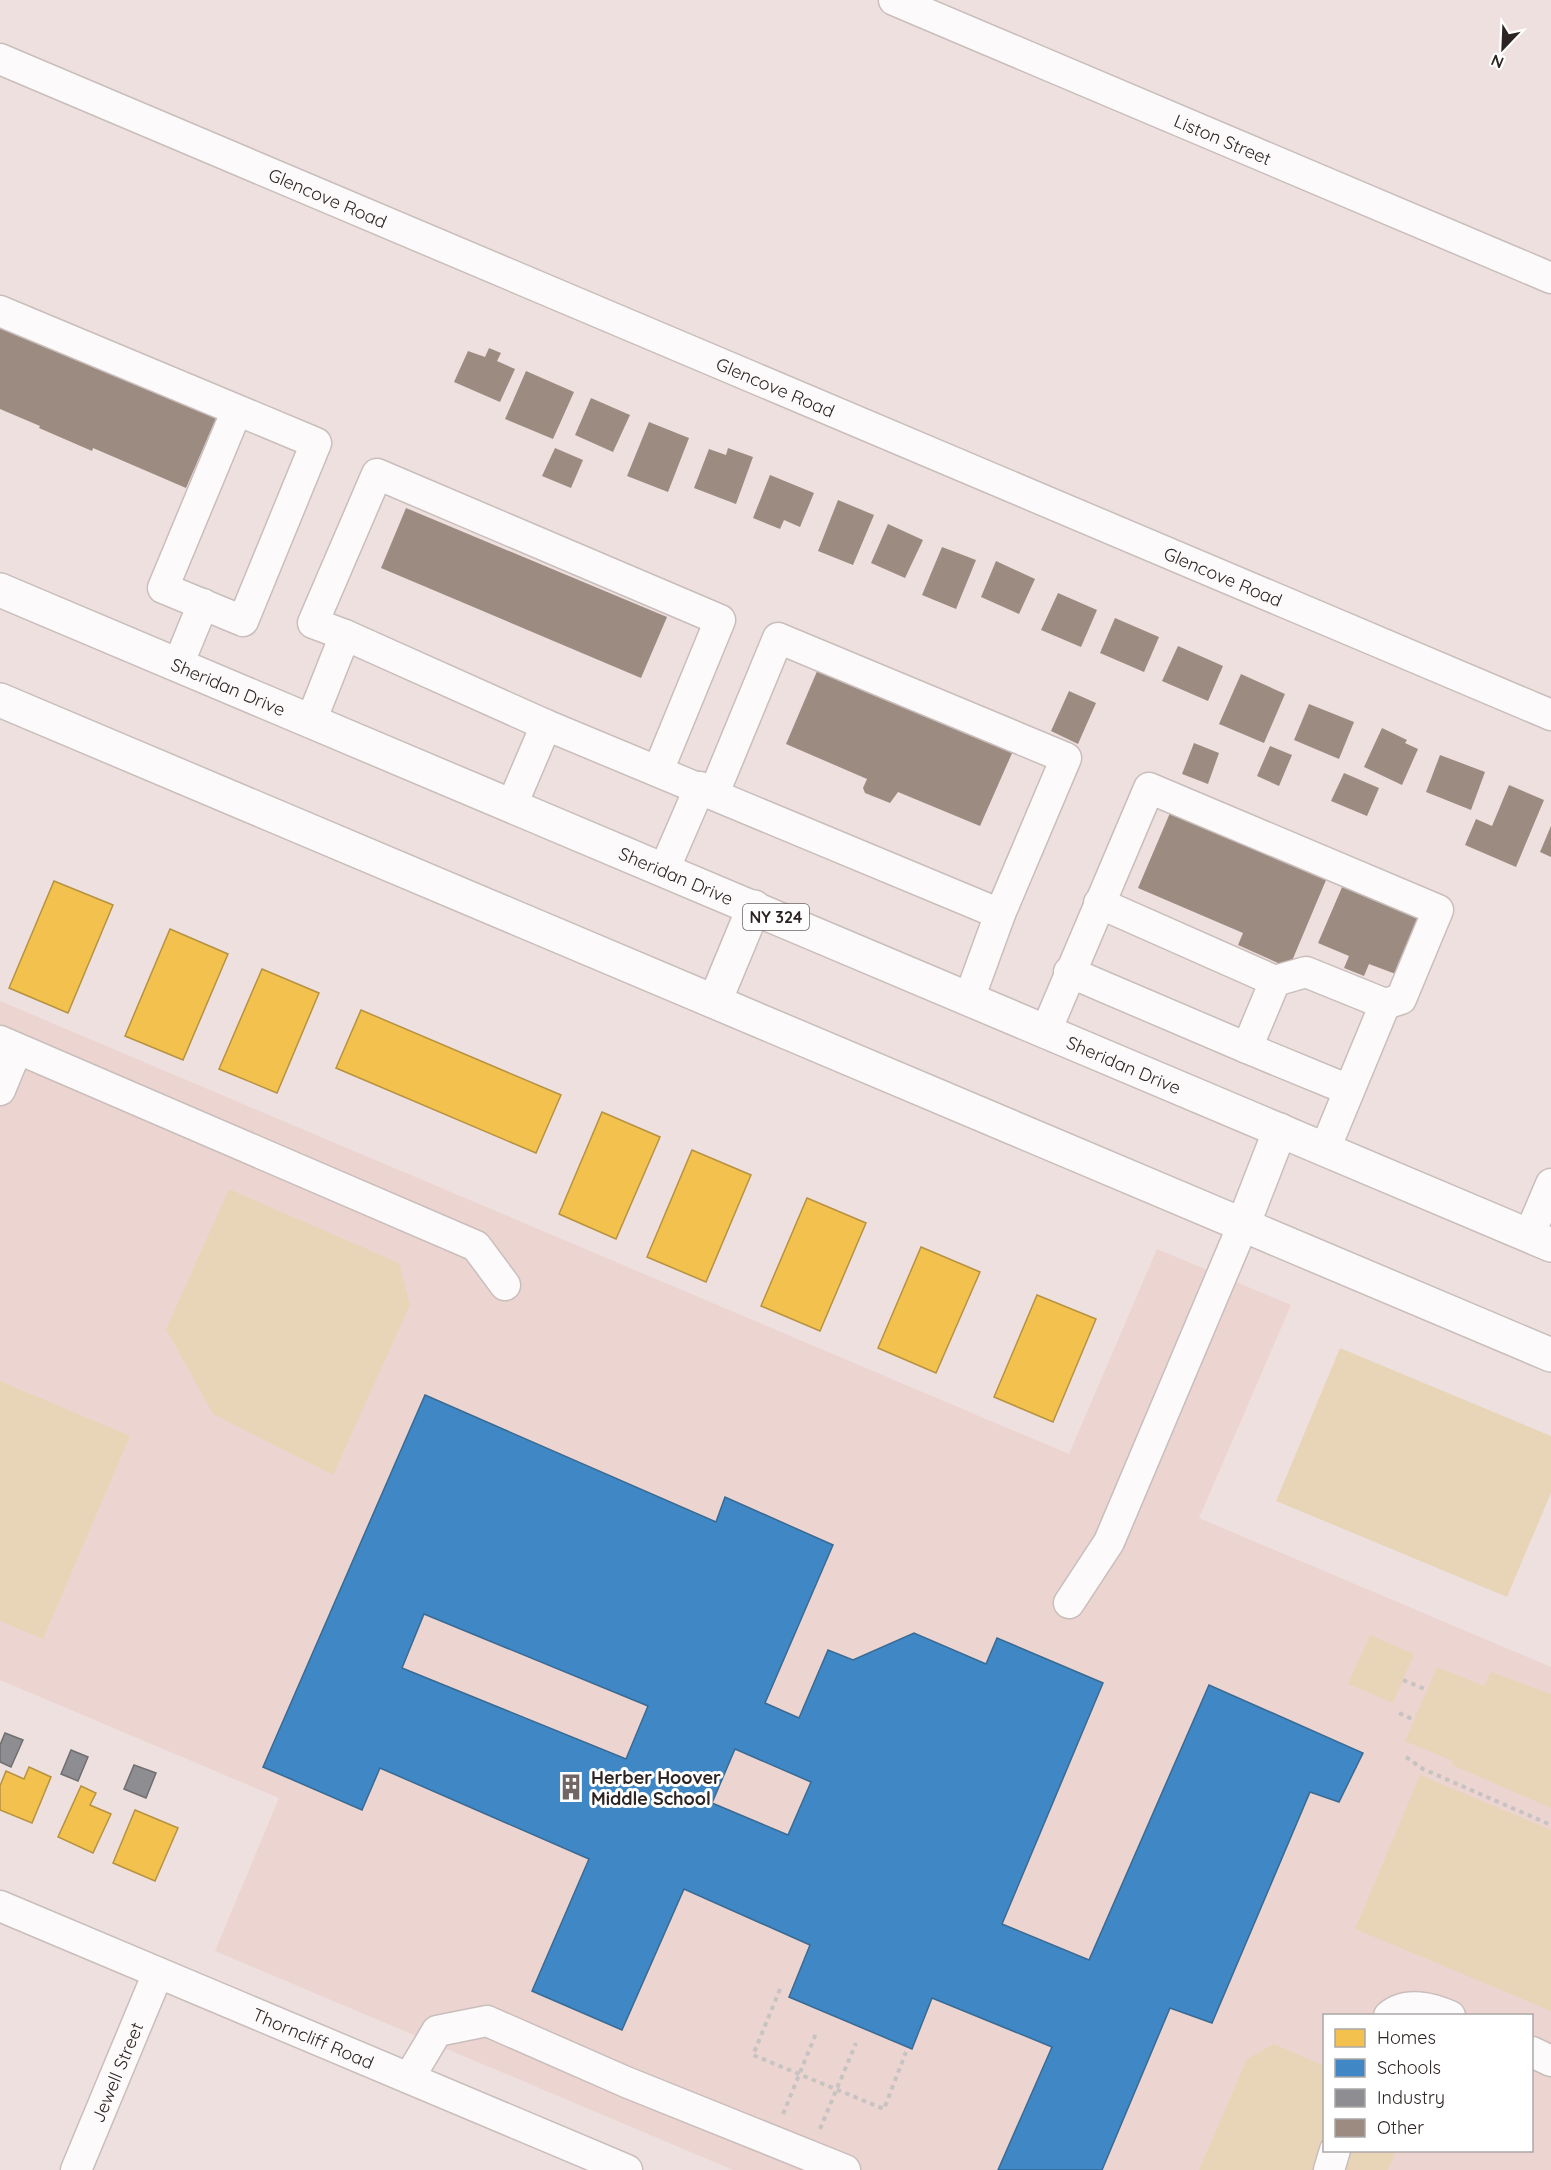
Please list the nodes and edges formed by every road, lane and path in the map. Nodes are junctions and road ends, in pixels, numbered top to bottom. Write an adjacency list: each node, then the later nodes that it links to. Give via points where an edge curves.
1 (894, 0): 3 (street, Liston Street)
2 (0, 60): 11 (street, Glencove Road)
3 (1551, 278)
4 (0, 311): 5 (street)
5 (237, 410): 7 (street, via 163,588); 7 (street, via 316,443 243,621)
6 (0, 590): 9 (main road, Sheridan Drive / NY 324)
7 (203, 604): 9 (street)
8 (345, 635): 12 (street); 13 (street); 14 (street, via 314,623 377,474 720,620)
9 (178, 665): 12 (main road, Sheridan Drive / NY 324)
10 (0, 700): 24 (main road)
11 (1551, 715)
12 (311, 721): 16 (main road, Sheridan Drive / NY 324)
13 (546, 725): 14 (street); 16 (street)
14 (658, 771): 15 (street)
15 (707, 790): 17 (street); 20 (street); 20 (street, via 778,639 1066,758)
16 (512, 805): 17 (main road, Sheridan Drive / NY 324)
17 (664, 870): 19 (main road, Sheridan Drive / NY 324)
18 (1099, 903): 21 (street); 22 (street); 25 (street, via 1149,788 1438,910 1401,999)
19 (754, 908): 23 (main road, Sheridan Drive / NY 324); 24 (main road)
20 (1000, 914): 23 (street)
21 (1069, 972): 26 (street); 28 (street)
22 (1275, 981): 25 (street, via 1306,972); 28 (street)
23 (969, 999): 26 (main road, Sheridan Drive / NY 324)
24 (715, 1001): 34 (main road)
25 (1385, 1004): 30 (street)
26 (1046, 1032): 31 (main road, Sheridan Drive / NY 324)
27 (9, 1045): 29 (street); 36 (street, via 476,1246)
28 (1247, 1048): 30 (street)
29 (0, 1090)
30 (1349, 1090): 32 (street)
31 (1280, 1130): 32 (main road, Sheridan Drive / NY 324); 34 (main road)
32 (1325, 1149): 35 (main road, Sheridan Drive / NY 324)
33 (1551, 1184): 35 (street)
34 (1243, 1225): 37 (main road); 38 (street, via 1109,1542)
35 (1540, 1240)
36 (505, 1285)
37 (1551, 1355)
38 (1069, 1603)
39 (1403, 1680): 40 (path)
40 (1427, 1690)
41 (1399, 1713): 42 (path)
42 (1414, 1720)
43 (1406, 1757): 44 (path)
44 (1551, 1826)
45 (0, 1906): 46 (street, Thorncliff Road)
46 (158, 1973): 56 (street, Thorncliff Road); 61 (street, Jewell Street)
47 (780, 1989): 55 (path, via 753,2055)
48 (1391, 2014): 49 (street, via 1430,2006)
49 (1446, 2014)
50 (817, 2031): 55 (path)
51 (856, 2043): 57 (path)
52 (906, 2052): 57 (path, via 884,2109)
53 (1533, 2052): 54 (street)
54 (1551, 2061)
55 (799, 2074): 57 (path); 58 (path)
56 (409, 2078): 62 (street, Thorncliff Road); 63 (street, via 437,2031 487,2021)
57 (836, 2090): 59 (path)
58 (779, 2123)
59 (816, 2138)
60 (1335, 2152): 64 (street)
61 (76, 2170)
62 (627, 2170)
63 (845, 2170)
64 (1329, 2170)

